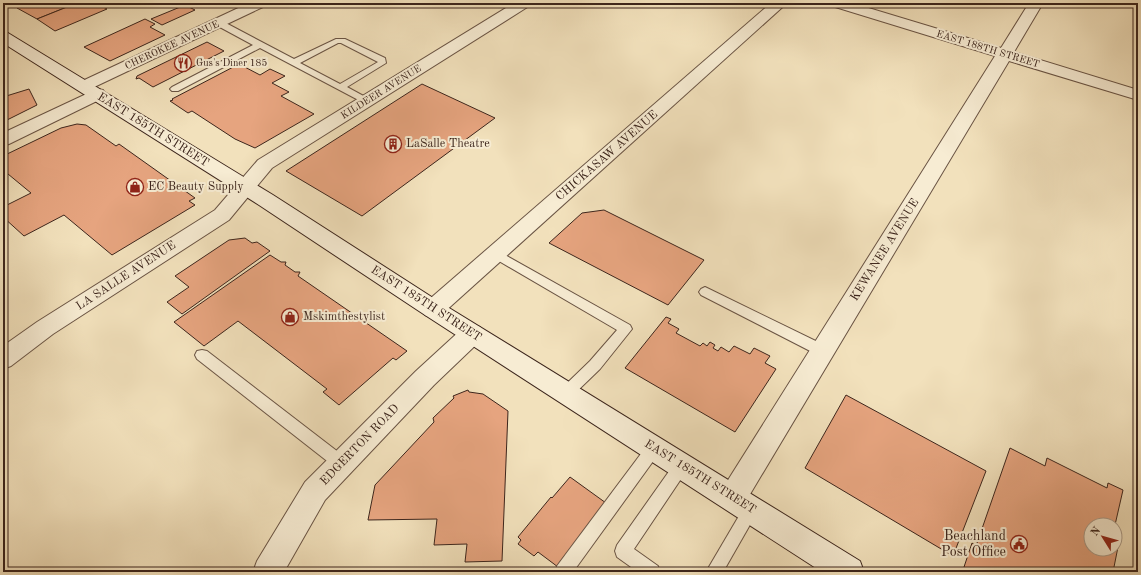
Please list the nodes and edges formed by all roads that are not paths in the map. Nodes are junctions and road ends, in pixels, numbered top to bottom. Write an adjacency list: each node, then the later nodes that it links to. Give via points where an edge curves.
1 (260, 3): 6 (street, CHEROKEE AVENUE)
2 (524, 3): 15 (street, KILDEER AVENUE)
3 (780, 3): 18 (street, CHICKASAW AVENUE)
4 (837, 3): 9 (street, EAST 188TH STREET)
5 (1036, 3): 9 (street, KEWANEE AVENUE)
6 (219, 22): 8 (lane); 13 (street, CHEROKEE AVENUE)
7 (5, 39): 13 (street, EAST 185TH STREET)
8 (261, 44): 10 (lane); 12 (lane)
9 (1006, 54): 14 (street, EAST 188TH STREET); 22 (street, KEWANEE AVENUE)
10 (295, 62): 11 (lane); 11 (lane, via 336,41 342,41 382,60 382,63)
11 (341, 87): 15 (lane)
12 (175, 89)
13 (91, 90): 16 (street, CHEROKEE AVENUE); 17 (street, EAST 185TH STREET)
14 (1138, 95)
15 (366, 101): 17 (street, KILDEER AVENUE, via 265,164)
16 (3, 140)
17 (246, 188): 20 (street, EAST 185TH STREET); 24 (street, LA SALLE AVENUE, via 222,215 45,328)
18 (496, 254): 20 (street, CHICKASAW AVENUE); 25 (lane, via 626,329 595,365)
19 (705, 292): 22 (lane)
20 (433, 309): 21 (street, EAST 185TH STREET)
21 (472, 334): 25 (street, EAST 185TH STREET); 27 (street, EDGERTON ROAD)
22 (823, 351): 29 (street, KEWANEE AVENUE)
23 (202, 355): 27 (lane)
24 (3, 359)
25 (566, 393): 26 (street, EAST 185TH STREET)
26 (654, 448): 28 (street, EAST 185TH STREET); 32 (lane)
27 (341, 464): 31 (street, EDGERTON ROAD, via 315,491)
28 (682, 465): 29 (street, EAST 185TH STREET); 33 (lane, via 623,551)
29 (732, 497): 30 (street, EAST 185TH STREET)
30 (751, 509): 34 (lane); 35 (street, EAST 185TH STREET)
31 (268, 572)
32 (563, 572)
33 (652, 572)
34 (714, 572)
35 (850, 572)

